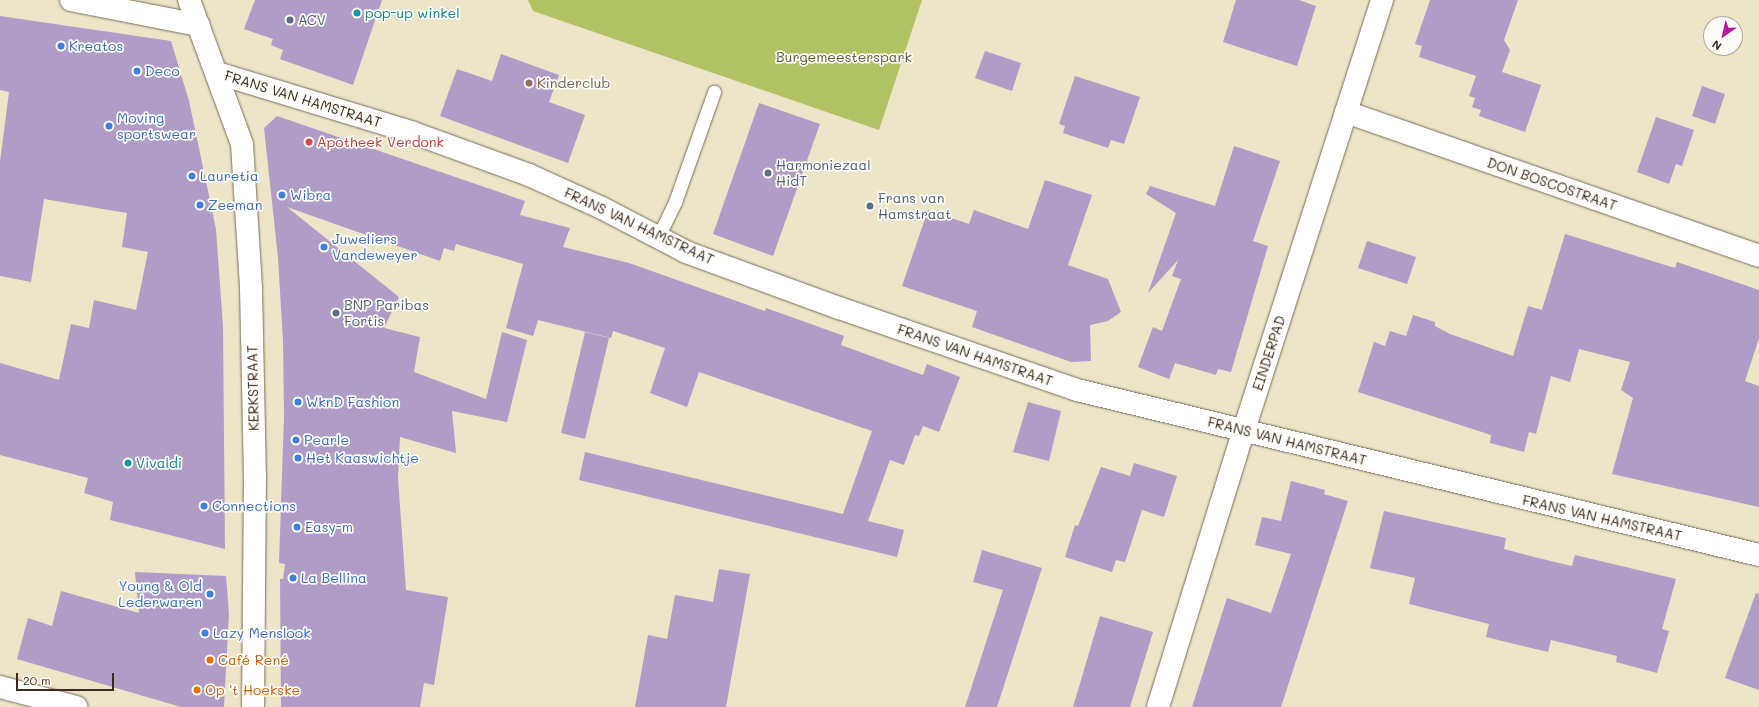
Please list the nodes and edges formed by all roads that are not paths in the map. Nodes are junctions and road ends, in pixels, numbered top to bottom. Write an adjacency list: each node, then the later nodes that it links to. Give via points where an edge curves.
1 (71, 0): 4 (street)
2 (189, 0): 4 (street, KERKSTRAAT)
3 (1382, 0): 7 (street, EINDERPAD)
4 (199, 25): 5 (street, KERKSTRAAT)
5 (217, 73): 8 (street, FRANS VAN HAMSTRAAT, via 411,132 530,175); 14 (street, KERKSTRAAT, via 242,144 250,288 255,477)
6 (714, 92): 8 (lane, via 675,202)
7 (1346, 112): 9 (street, DON BOSCOSTRAAT); 10 (street, EINDERPAD)
8 (658, 237): 10 (street, FRANS VAN HAMSTRAAT, via 686,252 839,308 1077,390)
9 (1759, 256)
10 (1244, 430): 11 (street, FRANS VAN HAMSTRAAT); 15 (street, EINDERPAD)
11 (1759, 555)
12 (0, 687): 13 (street)
13 (76, 707)
14 (253, 707)
15 (1158, 707)

